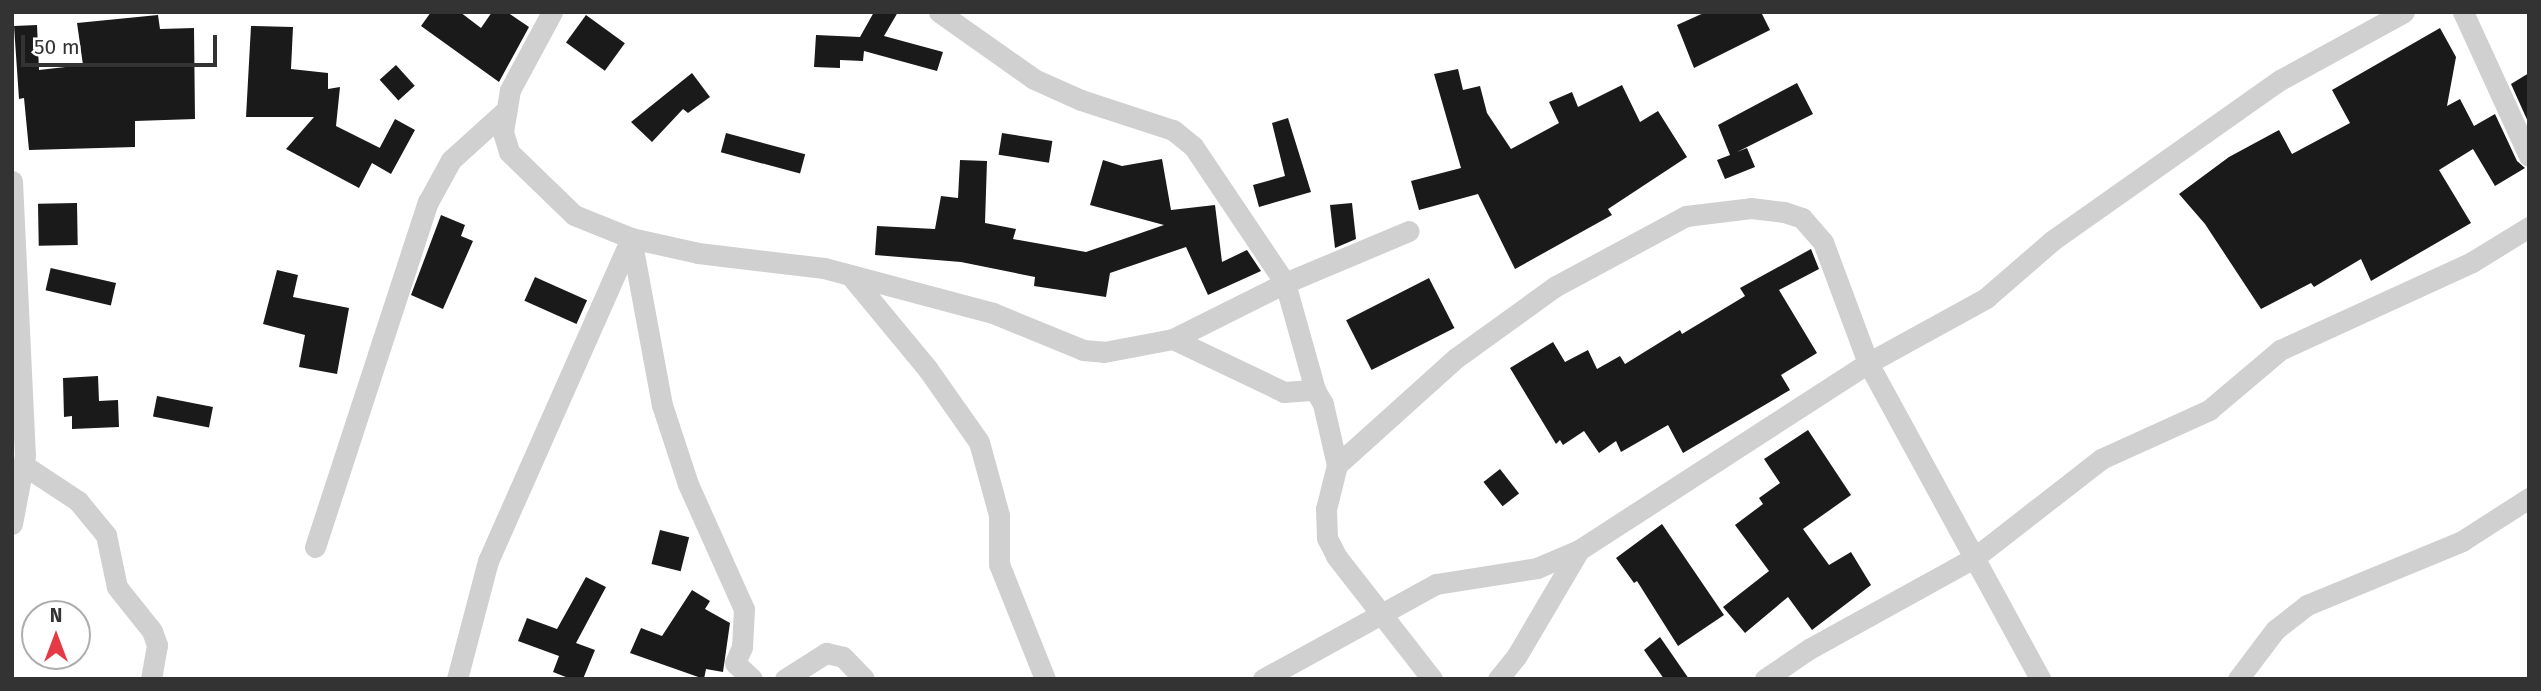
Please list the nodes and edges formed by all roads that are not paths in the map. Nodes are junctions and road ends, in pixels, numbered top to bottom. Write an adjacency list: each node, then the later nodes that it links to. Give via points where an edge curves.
1 (552, 12): 5 (street)
2 (939, 12): 12 (street, via 1034,79 1172,130 1193,146)
3 (2404, 12): 14 (street, via 2280,80 2053,240 1986,298)
4 (2463, 12): 6 (street)
5 (503, 113): 10 (street, via 509,152 552,198 574,215); 20 (street, via 451,160 428,202)
6 (2529, 156)
7 (12, 181): 17 (street)
8 (2529, 228): 22 (street, via 2472,262 2280,350 2209,410 2080,472)
9 (1409, 232): 12 (street)
10 (631, 238): 11 (street, via 698,253); 25 (street, via 488,561); 26 (street, via 662,405 697,506 744,609 742,646 735,663)
11 (850, 275): 13 (street, via 993,313 1083,351 1114,351); 29 (street, via 927,368 979,442 999,515 999,565)
12 (1285, 283): 13 (street); 15 (street)
13 (1172, 339): 15 (street, via 1284,392)
14 (1868, 363): 16 (street, via 1823,242 1802,218 1751,208 1686,216 1556,286 1496,327); 21 (street); 22 (street)
15 (1315, 390): 16 (street, via 1323,404)
16 (1336, 465): 23 (street, via 1326,509 1327,538)
17 (25, 466): 19 (street); 24 (street, via 78,501 106,535 117,587 158,645)
18 (2529, 498): 35 (street, via 2462,541 2307,605 2275,630)
19 (12, 524)
20 (315, 547)
21 (1578, 550): 23 (street, via 1537,568 1436,584 1412,594); 32 (street, via 1529,636)
22 (1974, 558): 33 (street, via 1809,649); 34 (street)
23 (1383, 617): 30 (street); 31 (street)
24 (151, 679)
25 (457, 679)
26 (752, 679)
27 (785, 679): 28 (street, via 826,653 843,657)
28 (864, 679)
29 (1045, 679)
30 (1264, 679)
31 (1432, 679)
32 (1498, 679)
33 (1765, 679)
34 (2040, 679)
35 (2238, 679)

